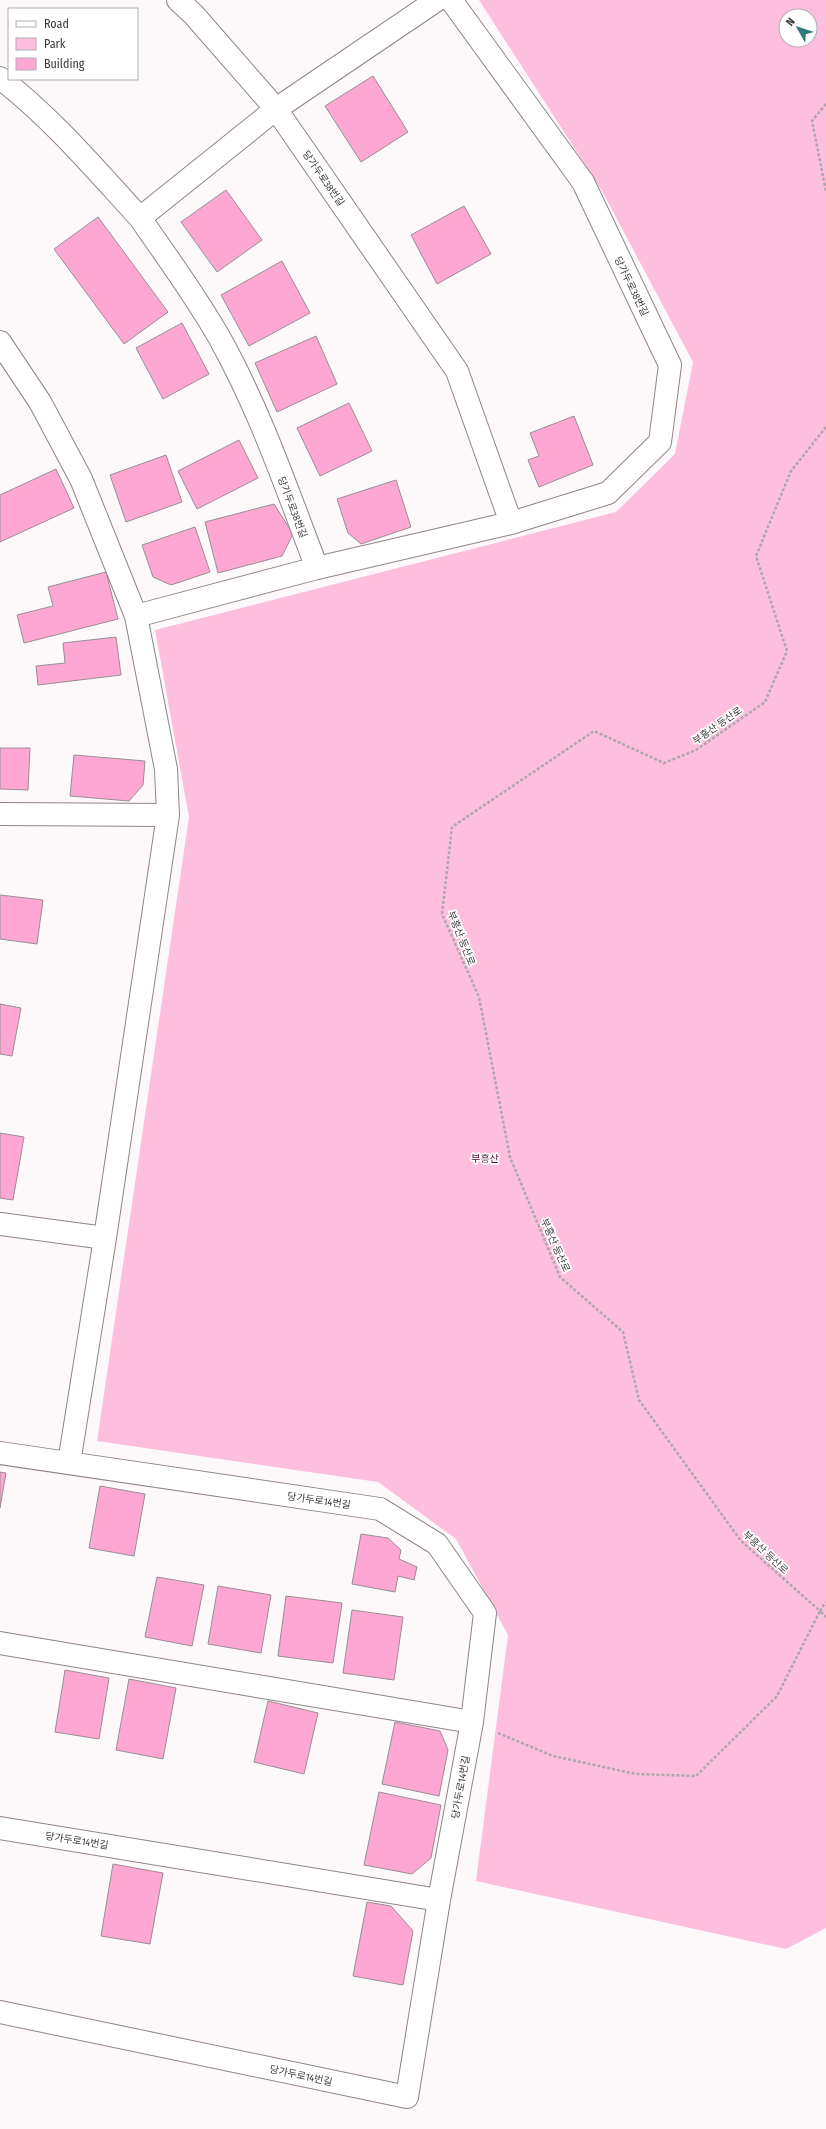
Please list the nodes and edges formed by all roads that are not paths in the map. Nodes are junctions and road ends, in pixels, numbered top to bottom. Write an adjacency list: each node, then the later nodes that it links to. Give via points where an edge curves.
1 (178, 0): 5 (street, 당가두로38번길)
2 (437, 0): 5 (street)
3 (451, 0): 8 (street, 당가두로38번길, via 583,182 670,365 660,442 608,492)
4 (0, 78): 6 (street, 당가두로38번길, via 17,91 81,154)
5 (276, 109): 6 (street); 8 (street, 당가두로38번길, via 456,371)
6 (140, 218): 9 (street, 당가두로38번길, via 219,337 258,416)
7 (0, 342): 10 (street, via 40,402 81,479)
8 (511, 523): 9 (street, 당가두로38번길)
9 (317, 568): 10 (street, 당가두로38번길)
10 (136, 616): 12 (street, via 166,769)
11 (0, 814): 12 (street)
12 (168, 815): 14 (street)
13 (0, 1224): 14 (street)
14 (105, 1238): 16 (street)
15 (0, 1453): 16 (street, 당가두로14번길)
16 (69, 1463): 18 (street, 당가두로14번길, via 380,1509 437,1544 485,1613)
17 (0, 1643): 18 (street)
18 (472, 1722): 20 (street, 당가두로14번길)
19 (0, 1828): 20 (street, 당가두로14번길)
20 (439, 1900): 21 (street, 당가두로14번길, via 407,2097)
21 (0, 2012)

